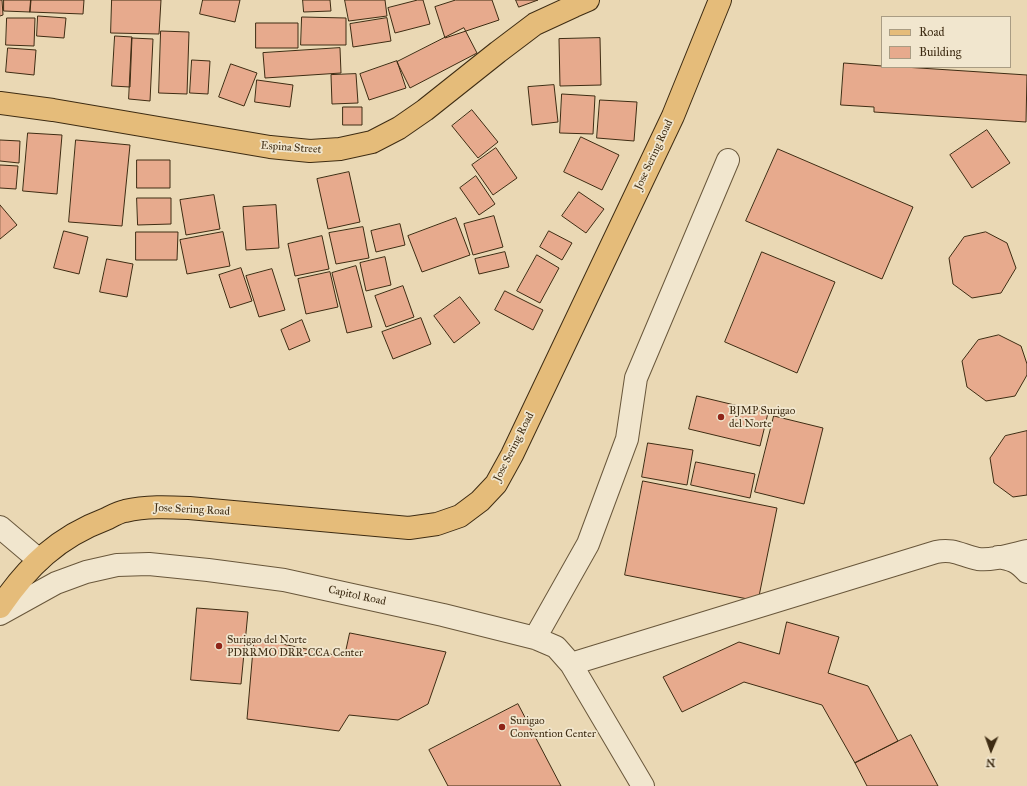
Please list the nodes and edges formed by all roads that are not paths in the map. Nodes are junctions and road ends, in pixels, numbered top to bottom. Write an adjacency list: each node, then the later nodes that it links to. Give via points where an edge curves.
1 (588, 0): 3 (main road, Espina Street, via 535,24 400,128 372,142 340,149 310,151 270,147)
2 (720, 0): 8 (main road, Jose Sering Road, via 673,116 512,455 496,484 480,501 460,516 437,524 409,528 189,508 156,507 125,511 94,523 65,539)
3 (0, 103)
4 (728, 160): 12 (lane, via 636,378 627,439 588,544)
5 (0, 527): 8 (lane)
6 (1027, 551): 7 (lane)
7 (998, 557): 9 (lane, via 1012,560); 13 (lane, via 978,559 955,551 936,552)
8 (39, 560): 10 (main road, Jose Sering Road)
9 (1027, 572)
10 (0, 607)
11 (0, 614): 12 (lane, Capitol Road, via 56,582 117,565 149,564 284,580)
12 (535, 638): 13 (lane, Capitol Road, via 556,647)
13 (571, 664): 14 (lane, Capitol Road)
14 (643, 786)

